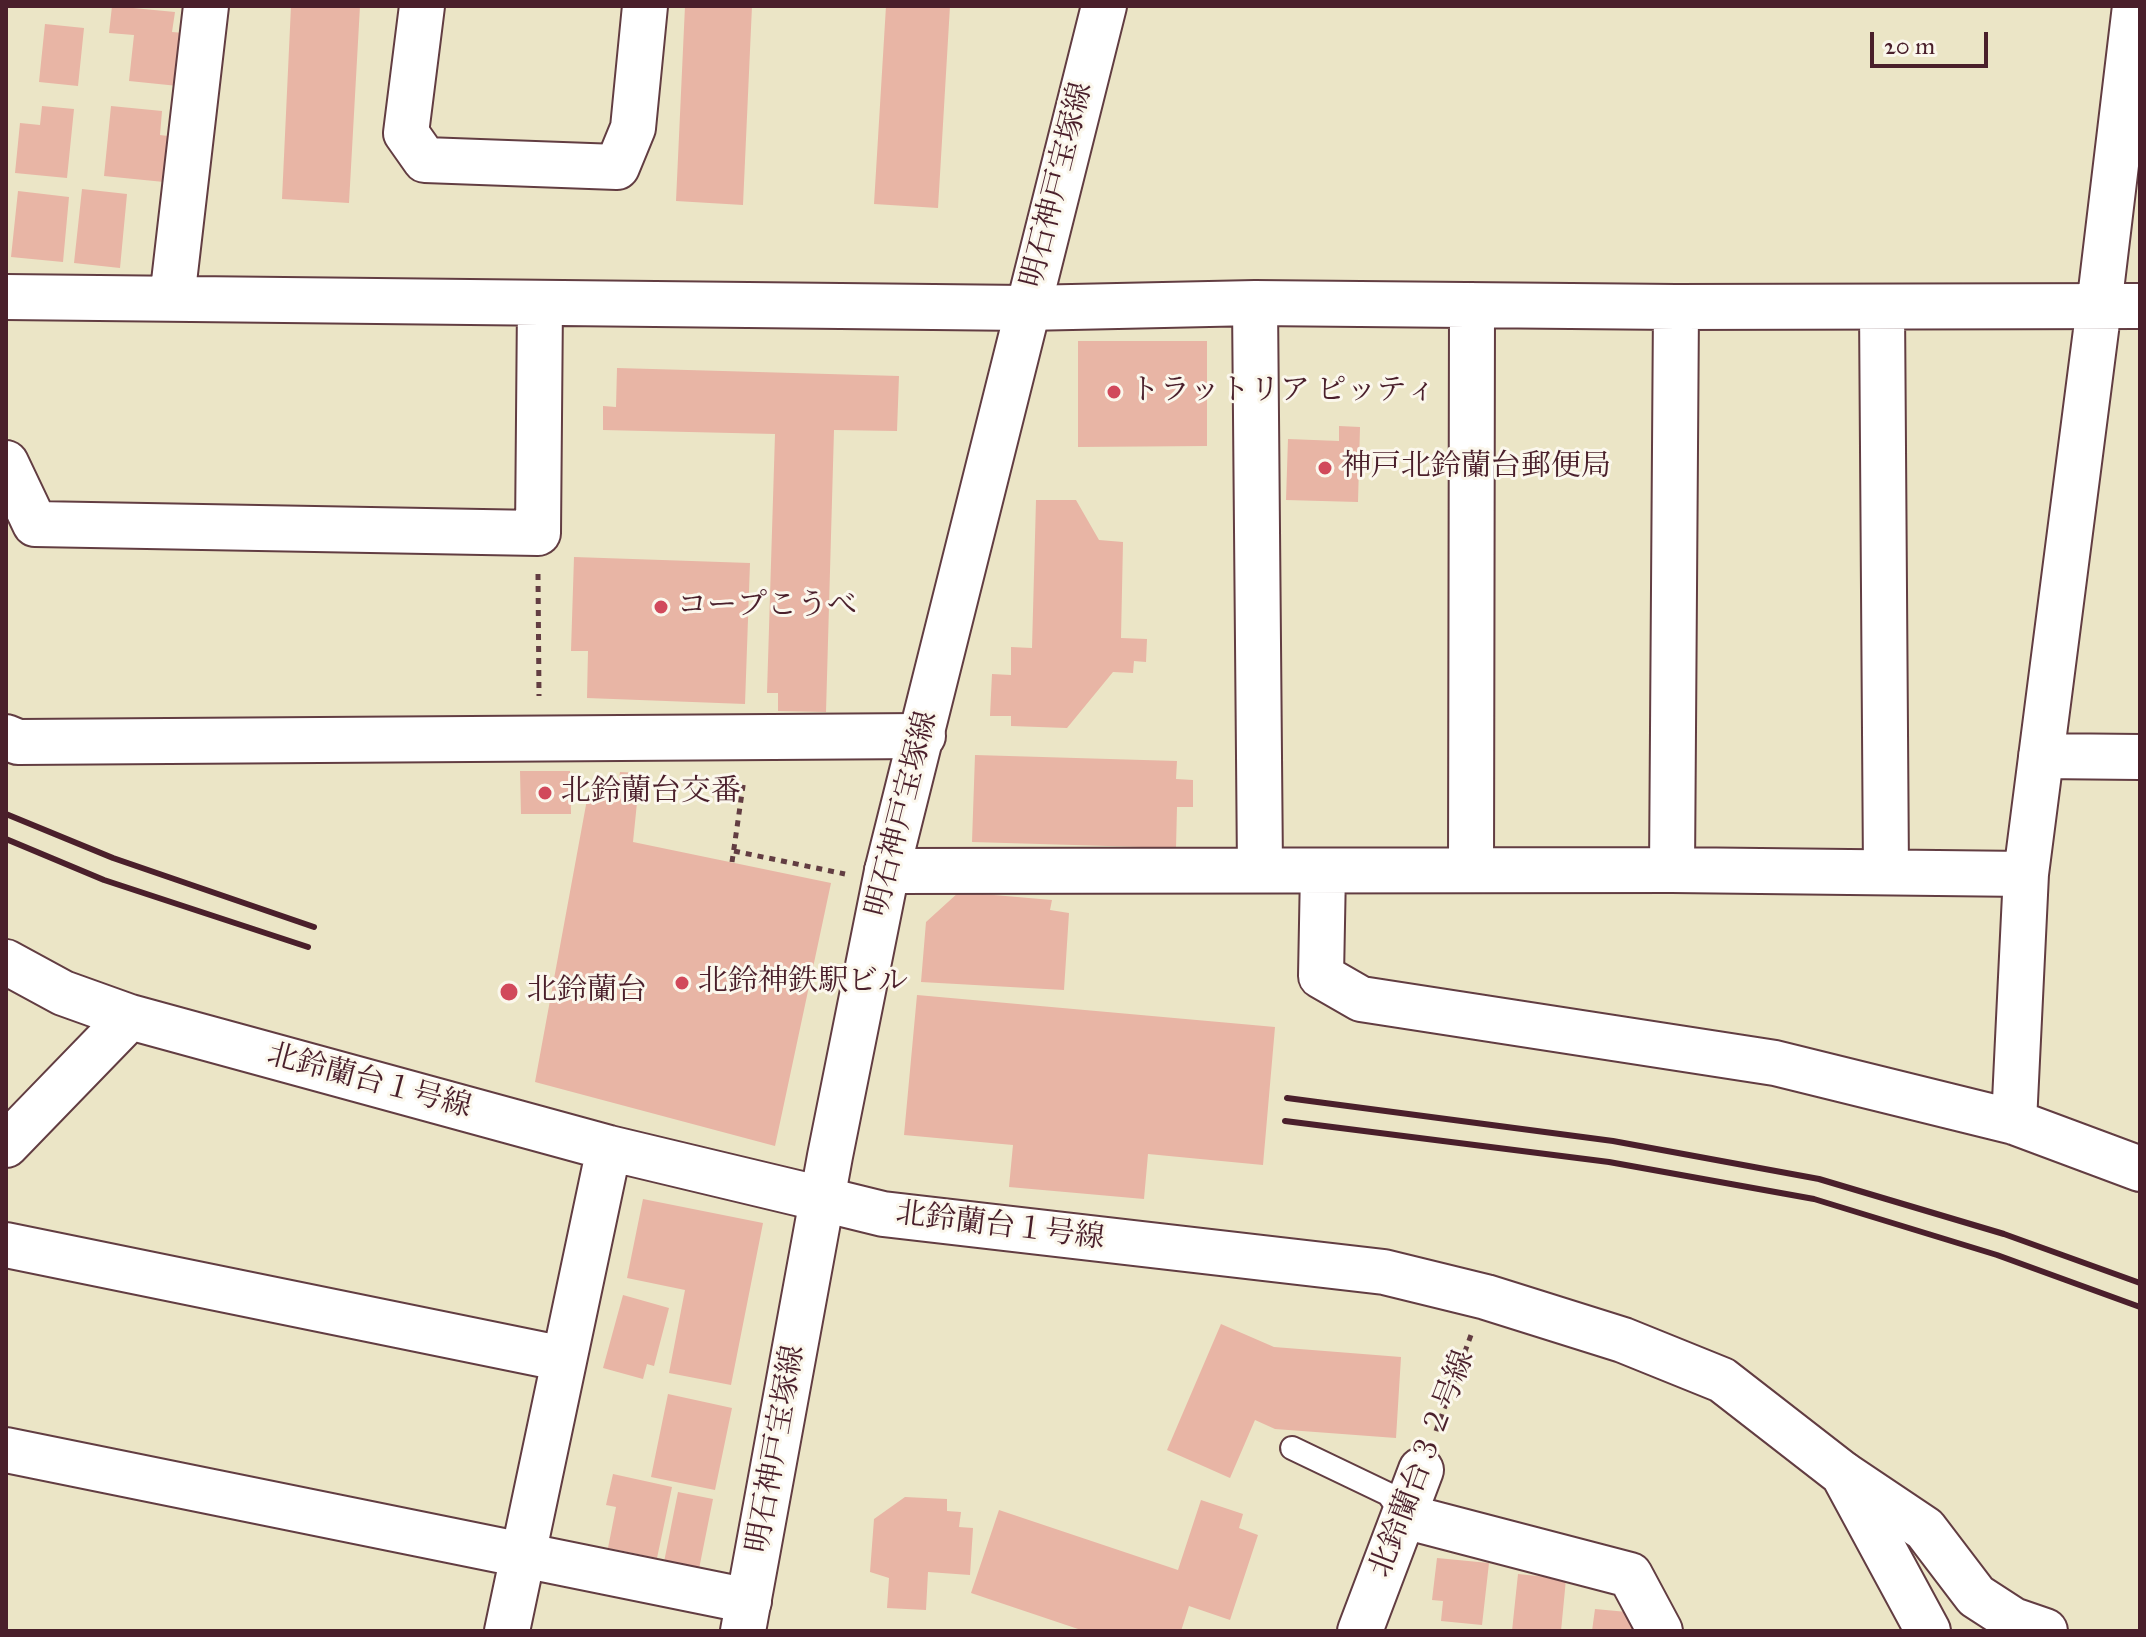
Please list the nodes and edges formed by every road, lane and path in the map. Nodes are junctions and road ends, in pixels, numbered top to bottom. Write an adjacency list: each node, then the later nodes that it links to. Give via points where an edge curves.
1 (206, 6): 7 (street)
2 (422, 6): 3 (street, via 406,133 425,160 617,167 633,128)
3 (645, 6)
4 (1104, 6): 14 (street, 明石神戸宝塚線)
5 (2135, 6): 11 (street)
6 (6, 297): 7 (street)
7 (172, 299): 8 (street)
8 (540, 303): 14 (street); 16 (street)
9 (1255, 303): 10 (street); 14 (street); 25 (street)
10 (1472, 305): 12 (street); 26 (street)
11 (2120, 306): 13 (street); 20 (street)
12 (1676, 307): 13 (street); 27 (street)
13 (1882, 307): 29 (street)
14 (1026, 308): 17 (street, 明石神戸宝塚線)
15 (6, 463): 16 (street, via 35,524)
16 (538, 533): 19 (path)
17 (923, 736): 19 (street); 30 (street, 明石神戸宝塚線)
18 (6, 737): 19 (street, via 18,742)
19 (540, 738)
20 (2041, 756): 21 (street); 31 (street)
21 (2140, 757)
22 (745, 766): 23 (path)
23 (734, 851): 24 (path); 30 (path)
24 (732, 862)
25 (1260, 869): 28 (street); 30 (street)
26 (1471, 870): 27 (street); 28 (street)
27 (1672, 870): 29 (street)
28 (1323, 871): 34 (street, via 1321,976 1361,999 1775,1063)
29 (1886, 872): 31 (street)
30 (868, 873): 38 (street, 明石神戸宝塚線)
31 (2026, 874): 34 (street)
32 (6, 962): 33 (street, 北鈴蘭台１号線, via 63,993)
33 (130, 1017): 35 (street); 36 (street, 北鈴蘭台１号線)
34 (2014, 1122): 37 (street)
35 (6, 1145)
36 (609, 1148): 38 (street, 北鈴蘭台１号線); 41 (street)
37 (2140, 1169)
38 (822, 1199): 40 (street, 北鈴蘭台１号線, via 883,1214 1384,1272); 48 (street, 明石神戸宝塚線)
39 (6, 1245): 41 (street)
40 (1486, 1297): 44 (path, 北鈴蘭台３２号線); 45 (street, 北鈴蘭台１号線, via 1623,1340 1722,1380)
41 (564, 1359): 47 (street)
42 (1292, 1448): 46 (lane, via 1388,1494)
43 (6, 1450): 47 (street)
44 (1421, 1470): 46 (street, 北鈴蘭台３２号線)
45 (1843, 1474): 52 (street, 北鈴蘭台１号線); 53 (street, via 1925,1529 1976,1596 2013,1620)
46 (1404, 1516): 50 (street, 北鈴蘭台３２号線); 51 (street, via 1630,1575)
47 (523, 1557): 48 (street); 49 (street)
48 (746, 1616)
49 (507, 1631)
50 (1360, 1631)
51 (1660, 1631)
52 (1928, 1631)
53 (2045, 1631)

